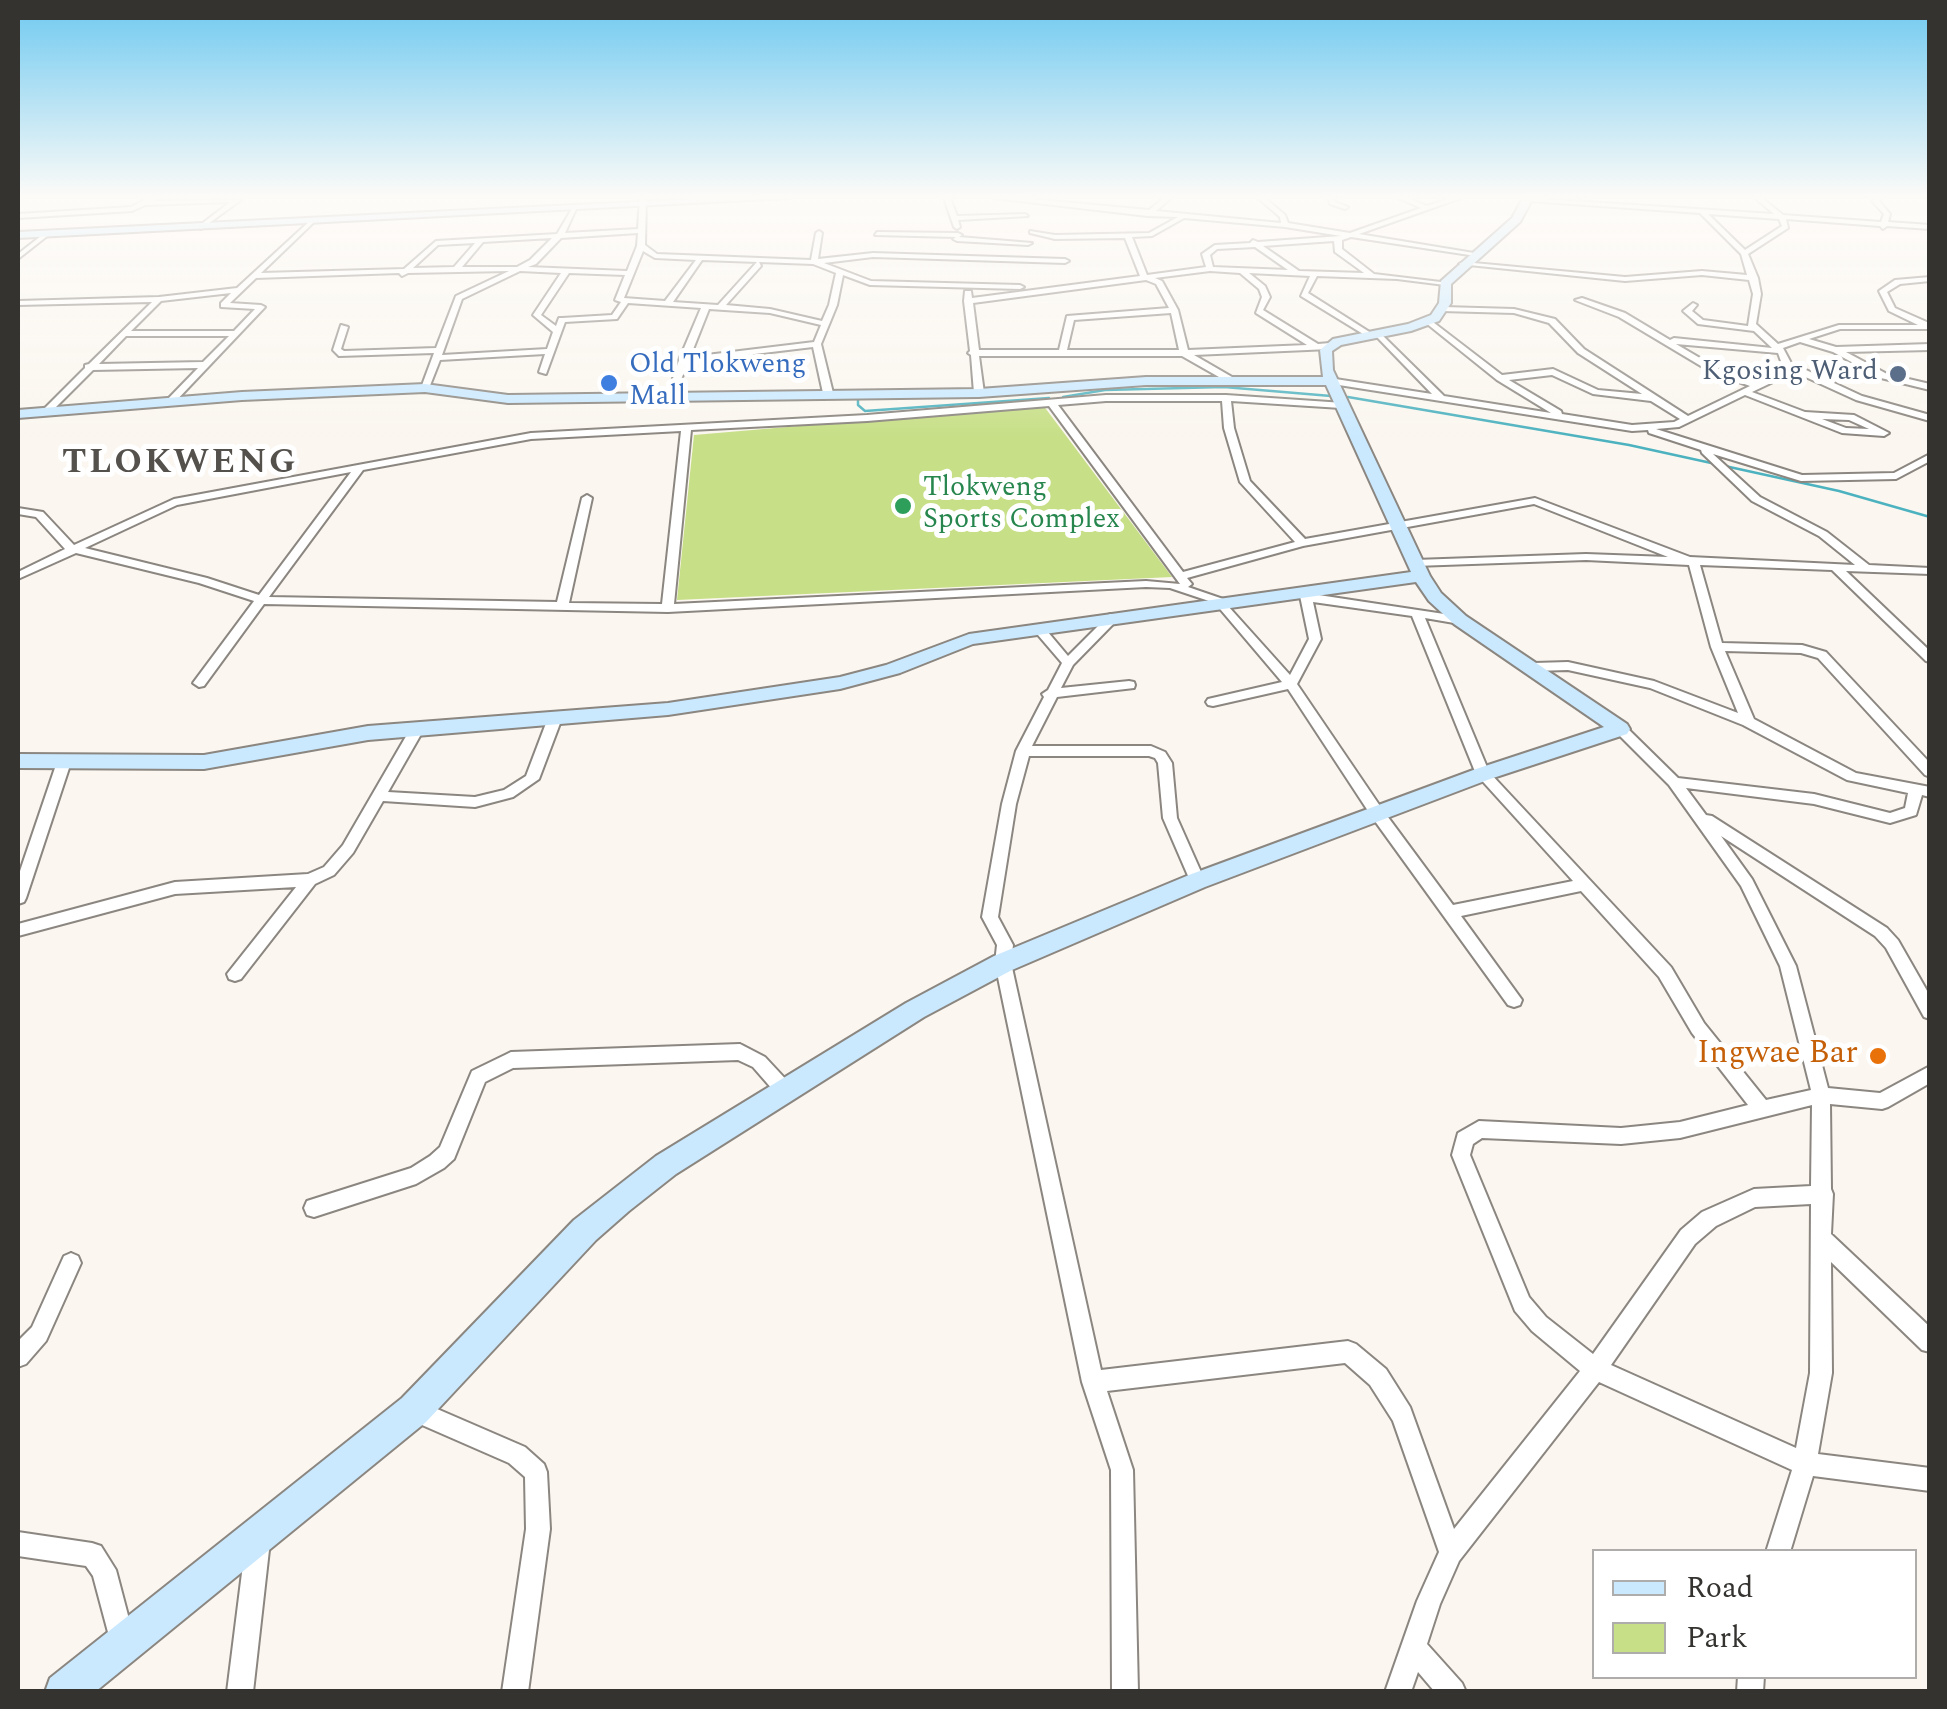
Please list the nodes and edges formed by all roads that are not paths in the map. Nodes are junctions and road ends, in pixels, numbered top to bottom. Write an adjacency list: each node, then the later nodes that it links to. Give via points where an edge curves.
1 (251, 278): 27 (street)
2 (500, 278): 58 (street, via 463,293)
3 (562, 278): 44 (street, via 537,315)
4 (627, 278): 31 (street, via 618,296)
5 (686, 278): 33 (street)
6 (746, 278): 36 (street)
7 (838, 278): 40 (street)
8 (857, 278): 22 (street)
9 (931, 278): 22 (street)
10 (988, 278): 25 (street)
11 (1063, 278): 26 (street)
12 (1132, 278): 26 (street)
13 (1148, 278): 38 (street, via 1159,282)
14 (1249, 278): 51 (street, via 1266,297 1259,311)
15 (1313, 278): 47 (street, via 1304,294)
16 (1390, 278): 23 (street)
17 (1449, 278): 23 (street)
18 (1612, 278): 19 (street)
19 (1641, 278)
20 (1754, 278): 43 (street)
21 (1930, 279): 41 (street, via 1898,282 1883,291 1892,308)
22 (928, 282): 24 (street)
23 (1444, 283): 37 (street)
24 (967, 284): 25 (street); 30 (street)
25 (986, 284): 26 (street)
26 (1062, 288): 30 (street)
27 (239, 290): 28 (street); 45 (street, via 224,304 261,307)
28 (160, 299): 32 (street); 46 (street)
29 (1579, 300): 49 (street)
30 (968, 301): 59 (street)
31 (625, 302): 33 (street); 44 (street, via 616,316 564,319)
32 (18, 303)
33 (666, 304): 35 (street)
34 (1693, 305): 43 (street, via 1687,311 1701,322)
35 (706, 307): 36 (street); 61 (street)
36 (720, 308): 40 (street)
37 (1444, 308): 39 (street); 80 (street, via 1514,311 1552,321 1581,351)
38 (1174, 310): 57 (street); 60 (street, via 1070,318)
39 (1429, 321): 47 (street); 66 (street)
40 (824, 324): 50 (street)
41 (1930, 327): 48 (street, via 1839,327)
42 (344, 328): 58 (street, via 337,350 342,354)
43 (1755, 329): 54 (street)
44 (556, 330): 56 (street)
45 (235, 333): 46 (street); 62 (street)
46 (124, 334): 64 (street)
47 (1373, 334): 52 (street); 79 (street)
48 (1798, 339): 54 (street); 55 (street)
49 (1670, 340): 54 (street); 69 (street, via 1714,370)
50 (817, 344): 61 (street); 72 (street)
51 (1315, 346): 52 (street); 57 (street)
52 (1330, 346): 68 (street, via 1324,356)
53 (1930, 347): 55 (street)
54 (1779, 349): 63 (street)
55 (1836, 350): 70 (street, via 1884,376)
56 (549, 351): 58 (street); 65 (street)
57 (1184, 353): 60 (street); 67 (street)
58 (438, 354): 71 (street)
59 (972, 354): 60 (street); 75 (street)
60 (1062, 354)
61 (684, 360): 76 (street)
62 (204, 365): 64 (street); 81 (street)
63 (1787, 365): 69 (street); 88 (street, via 1859,398)
64 (88, 367): 83 (street)
65 (543, 372)
66 (1500, 378): 80 (street, via 1553,372 1596,392); 86 (street)
67 (1229, 379): 68 (street); 77 (street)
68 (1329, 381): 79 (street); 82 (street)
69 (1756, 386): 74 (street)
70 (1930, 387)
71 (425, 388): 76 (street, via 482,399); 81 (street)
72 (828, 392): 73 (street); 76 (street)
73 (848, 392): 75 (street); 89 (street)
74 (1744, 392): 85 (street); 87 (street)
75 (979, 393): 77 (street)
76 (670, 395)
77 (1052, 397): 78 (street); 89 (street); 106 (street)
78 (1226, 398): 82 (street); 98 (street, via 1245,482)
79 (1440, 398): 86 (street)
80 (1660, 399): 87 (street)
81 (169, 404): 83 (street)
82 (1342, 405): 97 (street)
83 (46, 412): 84 (street)
84 (18, 414)
85 (1804, 415): 85 (street, via 1854,433 1884,433 1850,416)
86 (1565, 418): 90 (street)
87 (1686, 418): 90 (street)
88 (1930, 418)
89 (847, 419): 91 (street)
90 (1646, 429): 92 (street)
91 (686, 430): 94 (street, via 531,436); 112 (street)
92 (1700, 447): 93 (street, via 1801,478 1896,476); 102 (street, via 1756,498 1823,534)
93 (1930, 457)
94 (360, 466): 99 (street, via 174,502); 109 (street)
95 (586, 498): 111 (street)
96 (18, 511): 99 (street, via 39,514)
97 (1397, 523): 98 (street); 100 (street, via 1542,502 1584,524); 103 (street)
98 (1302, 543): 106 (street)
99 (70, 548): 105 (street); 109 (street)
100 (1689, 560): 101 (street); 103 (street, via 1586,556); 117 (street)
101 (1834, 566): 102 (street); 118 (street)
102 (1866, 568): 104 (street)
103 (1418, 570): 108 (street); 115 (street)
104 (1930, 571)
105 (18, 576)
106 (1180, 576): 107 (street)
107 (1192, 592): 110 (street); 112 (street, via 1146,584)
108 (1305, 594): 110 (street); 113 (street); 122 (street, via 1315,639)
109 (263, 600): 111 (street); 121 (street)
110 (1222, 603): 114 (street); 122 (street)
111 (562, 607): 112 (street)
112 (668, 608)
113 (1417, 614): 115 (street); 134 (street)
114 (1114, 618): 116 (street); 119 (street)
115 (1460, 620): 120 (street)
116 (1038, 628): 119 (street); 126 (street, via 969,639 840,683)
117 (1717, 647): 127 (street); 133 (street, via 1802,649 1822,656)
118 (1930, 658)
119 (1068, 663): 124 (street)
120 (1534, 667): 127 (street, via 1568,666 1654,685); 129 (street)
121 (199, 682)
122 (1291, 684): 125 (street); 138 (street)
123 (1129, 685): 124 (street)
124 (1048, 694): 130 (street)
125 (1213, 702)
126 (555, 718): 128 (street); 136 (street, via 532,779 508,794 475,802)
127 (1748, 722): 137 (street, via 1852,777)
128 (417, 729): 132 (street, via 204,762); 136 (street)
129 (1620, 730): 134 (street); 135 (street)
130 (1023, 751): 141 (street, via 1160,755 1170,818); 146 (street, via 990,917 1005,946)
131 (18, 761): 132 (street)
132 (64, 762): 143 (street)
133 (1930, 772)
134 (1484, 774): 138 (street); 142 (street)
135 (1674, 782): 137 (street, via 1814,798 1884,817 1898,817); 139 (street)
136 (379, 796): 140 (street, via 336,864)
137 (1919, 797)
138 (1377, 814): 141 (street); 144 (street)
139 (1699, 815): 149 (street, via 1881,932); 152 (street, via 1747,883 1788,966)
140 (310, 880): 145 (street, via 175,888); 147 (street)
141 (1197, 881): 146 (street)
142 (1583, 884): 144 (street); 153 (street, via 1664,972 1698,1028)
143 (18, 898)
144 (1449, 912): 148 (street)
145 (18, 930)
146 (1003, 963): 151 (street); 161 (street)
147 (234, 974)
148 (1514, 1000)
149 (1930, 1012)
150 (1930, 1074): 152 (street, via 1882,1101)
151 (777, 1083): 155 (street, via 740,1052 502,1062 478,1077 447,1153 437,1162); 162 (street, via 585,1230)
152 (1821, 1095): 153 (street); 154 (street)
153 (1762, 1108): 160 (street, via 1680,1130 1621,1136 1479,1130 1466,1139 1461,1155 1522,1304)
154 (1823, 1194): 156 (street); 160 (street, via 1754,1198 1709,1219 1688,1237)
155 (314, 1208)
156 (1823, 1240): 158 (street); 163 (street, via 1821,1373)
157 (71, 1263): 159 (street, via 39,1334)
158 (1930, 1342)
159 (18, 1356)
160 (1595, 1369): 163 (street); 168 (street)
161 (1092, 1382): 168 (street, via 1348,1352 1392,1395); 174 (street, via 1122,1470)
162 (414, 1410): 165 (street); 173 (street, via 517,1455 536,1472 538,1529)
163 (1804, 1464): 164 (street); 167 (street)
164 (1930, 1480)
165 (259, 1538): 169 (street); 172 (street)
166 (18, 1544): 169 (street, via 92,1555 104,1570)
167 (1779, 1549)
168 (1451, 1553): 170 (street)
169 (124, 1646): 171 (street)
170 (1414, 1649): 175 (street); 176 (street)
171 (64, 1692)
172 (240, 1692)
173 (516, 1692)
174 (1125, 1692)
175 (1398, 1692)
176 (1452, 1692)

